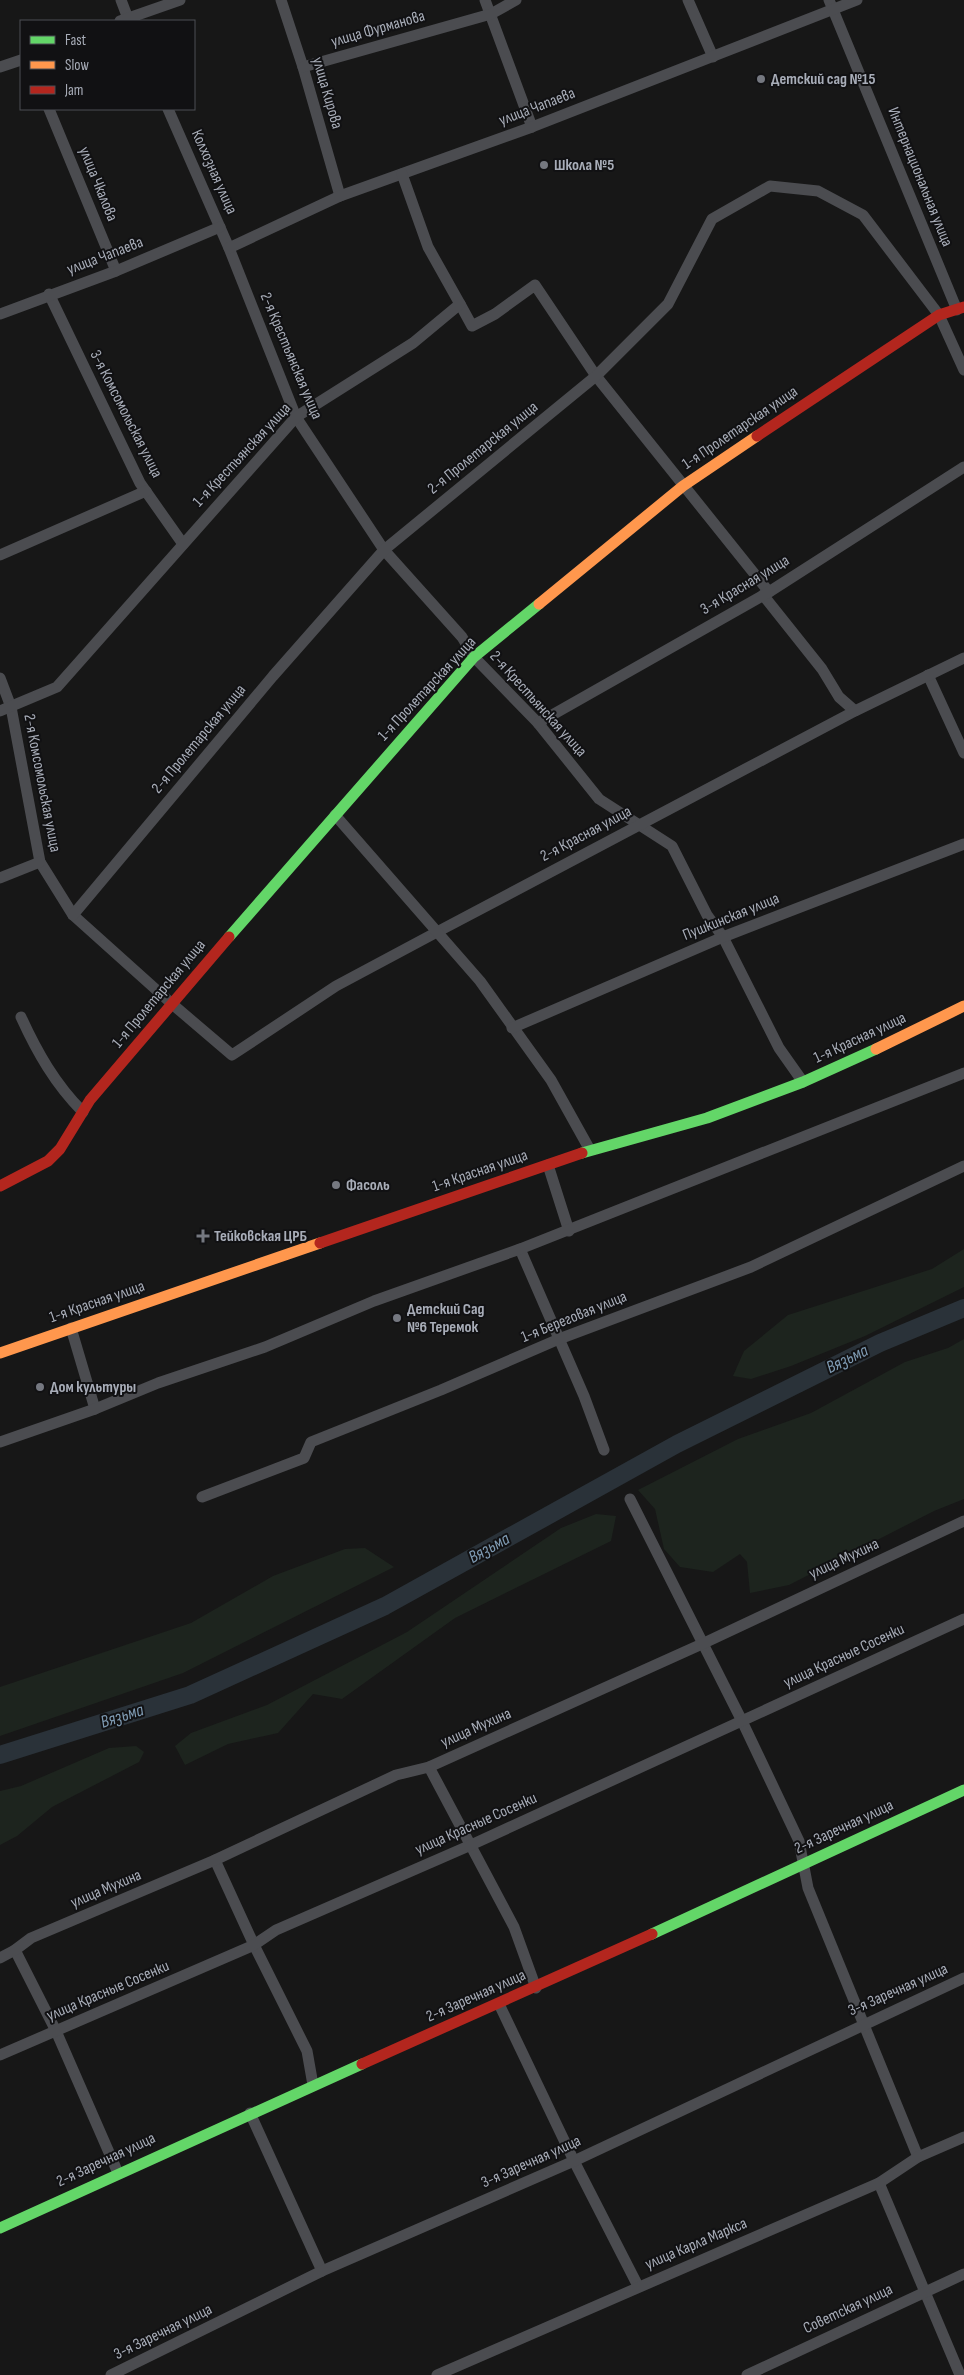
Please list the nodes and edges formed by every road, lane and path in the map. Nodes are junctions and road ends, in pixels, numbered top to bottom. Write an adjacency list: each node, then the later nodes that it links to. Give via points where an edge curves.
1 (121, 0): 10 (street)
2 (180, 0): 10 (street)
3 (280, 0): 14 (street, улица Кирова)
4 (485, 0): 9 (street)
5 (516, 0): 9 (street, улица Фурманова)
6 (688, 0): 11 (street)
7 (857, 0): 8 (street, улица Чапаева)
8 (831, 5): 11 (street, улица Чапаева); 25 (street, Интернациональная улица)
9 (491, 14): 14 (street, улица Фурманова); 17 (street)
10 (126, 20)
11 (713, 57): 17 (street, улица Чапаева)
12 (20, 60): 13 (street)
13 (0, 66)
14 (303, 67): 19 (street, улица Кирова)
15 (49, 110): 22 (street, улица Чкалова)
16 (168, 110): 20 (street, Колхозная улица)
17 (532, 127): 18 (street, улица Чапаева)
18 (402, 174): 19 (street, улица Чапаева); 24 (street, via 428,247)
19 (340, 196): 21 (street, улица Чапаева)
20 (220, 227): 21 (street, Колхозная улица); 22 (street, улица Чапаева)
21 (229, 248): 30 (street, 2-я Крестьянская улица)
22 (116, 271): 23 (street, улица Чапаева)
23 (49, 294): 26 (street, улица Чапаева); 33 (street, 3-я Комсомольская улица)
24 (460, 304): 29 (street, via 472,326 535,285); 30 (street, 1-я Крестьянская улица, via 413,343)
25 (961, 309): 27 (main road, 1-я Пролетарская улица)
26 (0, 314)
27 (939, 315): 28 (street); 29 (street, 2-я Пролетарская улица, via 863,215 818,191 770,186 712,220 668,304); 32 (main road, 1-я Пролетарская улица)
28 (964, 370)
29 (596, 376): 32 (street); 35 (street, 2-я Пролетарская улица)
30 (296, 417): 34 (street, 1-я Крестьянская улица); 35 (street, 2-я Крестьянская улица)
31 (964, 467): 37 (street, 3-я Красная улица)
32 (683, 486): 37 (street); 38 (main road, 1-я Пролетарская улица)
33 (146, 491): 34 (street, 3-я Комсомольская улица); 36 (street)
34 (183, 544): 42 (street, 1-я Крестьянская улица, via 57,687)
35 (384, 550): 38 (street, 2-я Крестьянская улица, via 462,637); 51 (street, 2-я Пролетарская улица, via 273,676)
36 (0, 555)
37 (766, 593): 43 (street, via 839,696); 44 (street, 3-я Красная улица)
38 (474, 657): 44 (street, 2-я Крестьянская улица); 46 (main road, 1-я Пролетарская улица)
39 (964, 658): 40 (street, 2-я Красная улица)
40 (928, 675): 43 (street, 2-я Красная улица); 45 (street)
41 (0, 678): 42 (street, 2-я Комсомольская улица)
42 (5, 709): 49 (street, 2-я Комсомольская улица)
43 (855, 711): 47 (street, 2-я Красная улица)
44 (538, 723): 47 (street, 2-я Крестьянская улица, via 599,799)
45 (964, 752)
46 (335, 815): 52 (street); 54 (main road, 1-я Пролетарская улица)
47 (639, 824): 52 (street, 2-я Красная улица); 53 (street, 2-я Крестьянская улица, via 672,846 707,915)
48 (964, 844): 53 (street, Пушкинская улица)
49 (40, 862): 50 (street); 51 (street, 2-я Комсомольская улица)
50 (0, 878)
51 (73, 915): 54 (street, 2-я Комсомольская улица)
52 (437, 932): 57 (street, via 480,981); 58 (street, 2-я Красная улица, via 336,986)
53 (723, 937): 57 (street, Пушкинская улица); 60 (street, 2-я Крестьянская улица, via 778,1048)
54 (171, 1004): 58 (street, 2-я Комсомольская улица); 61 (main road, 1-я Пролетарская улица)
55 (964, 1006): 60 (main road, 1-я Красная улица)
56 (21, 1017): 61 (street, via 40,1058 65,1095)
57 (512, 1028): 62 (street, via 551,1080)
58 (232, 1055)
59 (964, 1073): 66 (street)
60 (803, 1082): 62 (main road, 1-я Красная улица, via 707,1118)
61 (82, 1112): 65 (main road, 1-я Пролетарская улица, via 60,1149 48,1161)
62 (590, 1150): 63 (main road, 1-я Красная улица)
63 (548, 1165): 66 (street); 68 (main road, 1-я Красная улица)
64 (964, 1166): 69 (street, 1-я Береговая улица, via 751,1267)
65 (0, 1186)
66 (569, 1231): 67 (street)
67 (520, 1250): 69 (street); 71 (street)
68 (71, 1328): 70 (main road, 1-я Красная улица); 71 (street)
69 (559, 1339): 73 (street); 74 (street, 1-я Береговая улица, via 311,1442 304,1458)
70 (0, 1352)
71 (95, 1409): 72 (street)
72 (0, 1442)
73 (604, 1450)
74 (202, 1497)
75 (630, 1499): 78 (street)
76 (964, 1521): 78 (street, улица Мухина)
77 (964, 1619): 79 (street, улица Красные Сосенки)
78 (702, 1644): 79 (street); 80 (street, улица Мухина)
79 (742, 1721): 82 (street, улица Красные Сосенки); 84 (street, via 799,1841)
80 (430, 1767): 82 (street); 83 (street, улица Мухина, via 396,1775)
81 (964, 1790): 84 (main road, 2-я Заречная улица)
82 (471, 1844): 85 (street, улица Красные Сосенки, via 276,1930); 89 (street, via 514,1927)
83 (216, 1860): 85 (street); 86 (street, улица Мухина, via 31,1938)
84 (802, 1864): 89 (main road, 2-я Заречная улица); 91 (street, via 808,1888)
85 (254, 1945): 92 (street, улица Красные Сосенки); 94 (street, via 307,2051)
86 (15, 1950): 87 (street, улица Мухина); 92 (street)
87 (0, 1958)
88 (964, 1978): 91 (street, 3-я Заречная улица)
89 (536, 1988): 90 (main road, 2-я Заречная улица)
90 (499, 2004): 94 (main road, 2-я Заречная улица); 98 (street)
91 (865, 2023): 97 (street); 98 (street, 3-я Заречная улица)
92 (56, 2031): 93 (street, улица Красные Сосенки); 99 (street)
93 (0, 2055)
94 (313, 2085): 95 (main road, 2-я Заречная улица)
95 (250, 2113): 99 (main road, 2-я Заречная улица); 102 (street)
96 (964, 2138): 97 (street, улица Карла Маркса)
97 (918, 2157): 100 (street, улица Карла Маркса)
98 (574, 2161): 102 (street, 3-я Заречная улица); 104 (street)
99 (118, 2173): 101 (main road, 2-я Заречная улица)
100 (879, 2183): 104 (street, улица Карла Маркса); 105 (street)
101 (0, 2228)
102 (322, 2271): 106 (street, 3-я Заречная улица)
103 (964, 2274): 105 (street, Советская улица)
104 (638, 2286): 107 (street, улица Карла Маркса)
105 (926, 2290): 108 (street, Советская улица); 109 (street)
106 (112, 2375)
107 (437, 2375)
108 (747, 2375)
109 (960, 2375)

